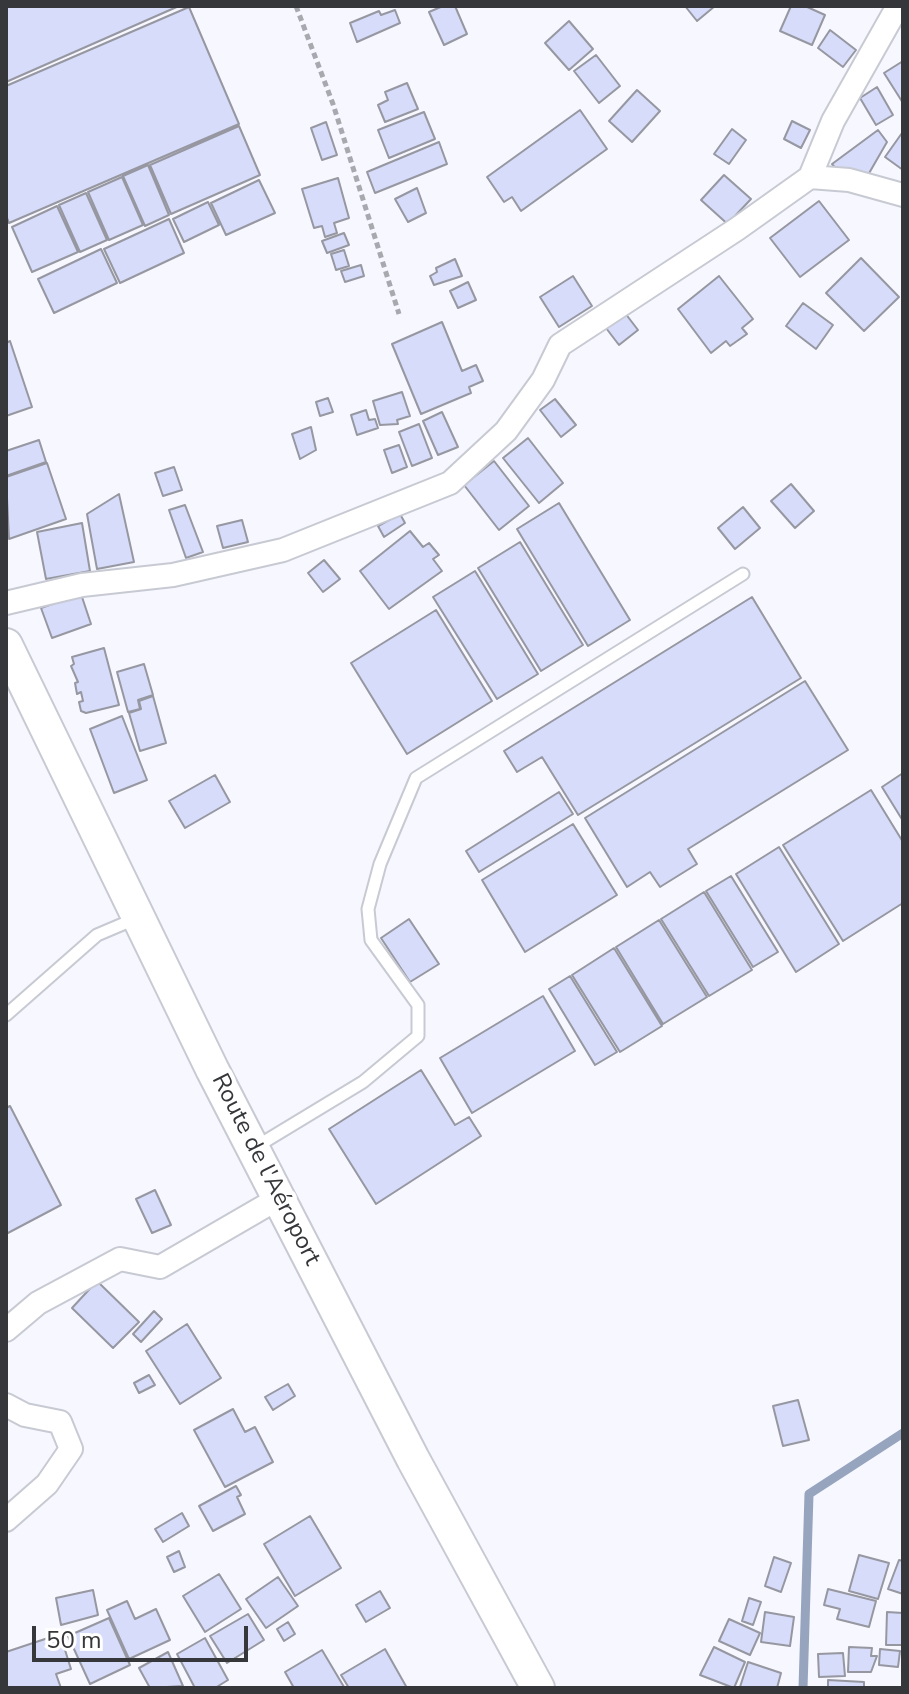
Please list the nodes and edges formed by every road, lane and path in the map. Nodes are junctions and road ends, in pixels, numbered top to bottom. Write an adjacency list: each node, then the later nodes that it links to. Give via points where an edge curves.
1 (304, 6): 3 (path)
2 (898, 6): 4 (street, via 833,121)
3 (296, 7): 6 (path, via 333,104)
4 (810, 177): 5 (street, via 849,180); 8 (street, via 560,345 543,380 506,431 450,483 283,550)
5 (903, 195)
6 (399, 314)
7 (743, 574): 12 (lane, via 416,778 380,864 368,909 371,940 418,1005 418,1036 363,1082)
8 (6, 603)
9 (6, 645): 10 (main road, Route de l'Aéroport)
10 (137, 917): 11 (lane, via 97,935); 12 (main road, Route de l'Aéroport)
11 (6, 1015)
12 (253, 1148): 13 (main road, Route de l'Aéroport)
13 (279, 1198): 14 (street, via 160,1267 120,1259 38,1303); 17 (main road, Route de l'Aéroport)
14 (6, 1330)
15 (6, 1405): 16 (street, via 60,1422 71,1449 47,1484)
16 (6, 1520)
17 (529, 1685)

